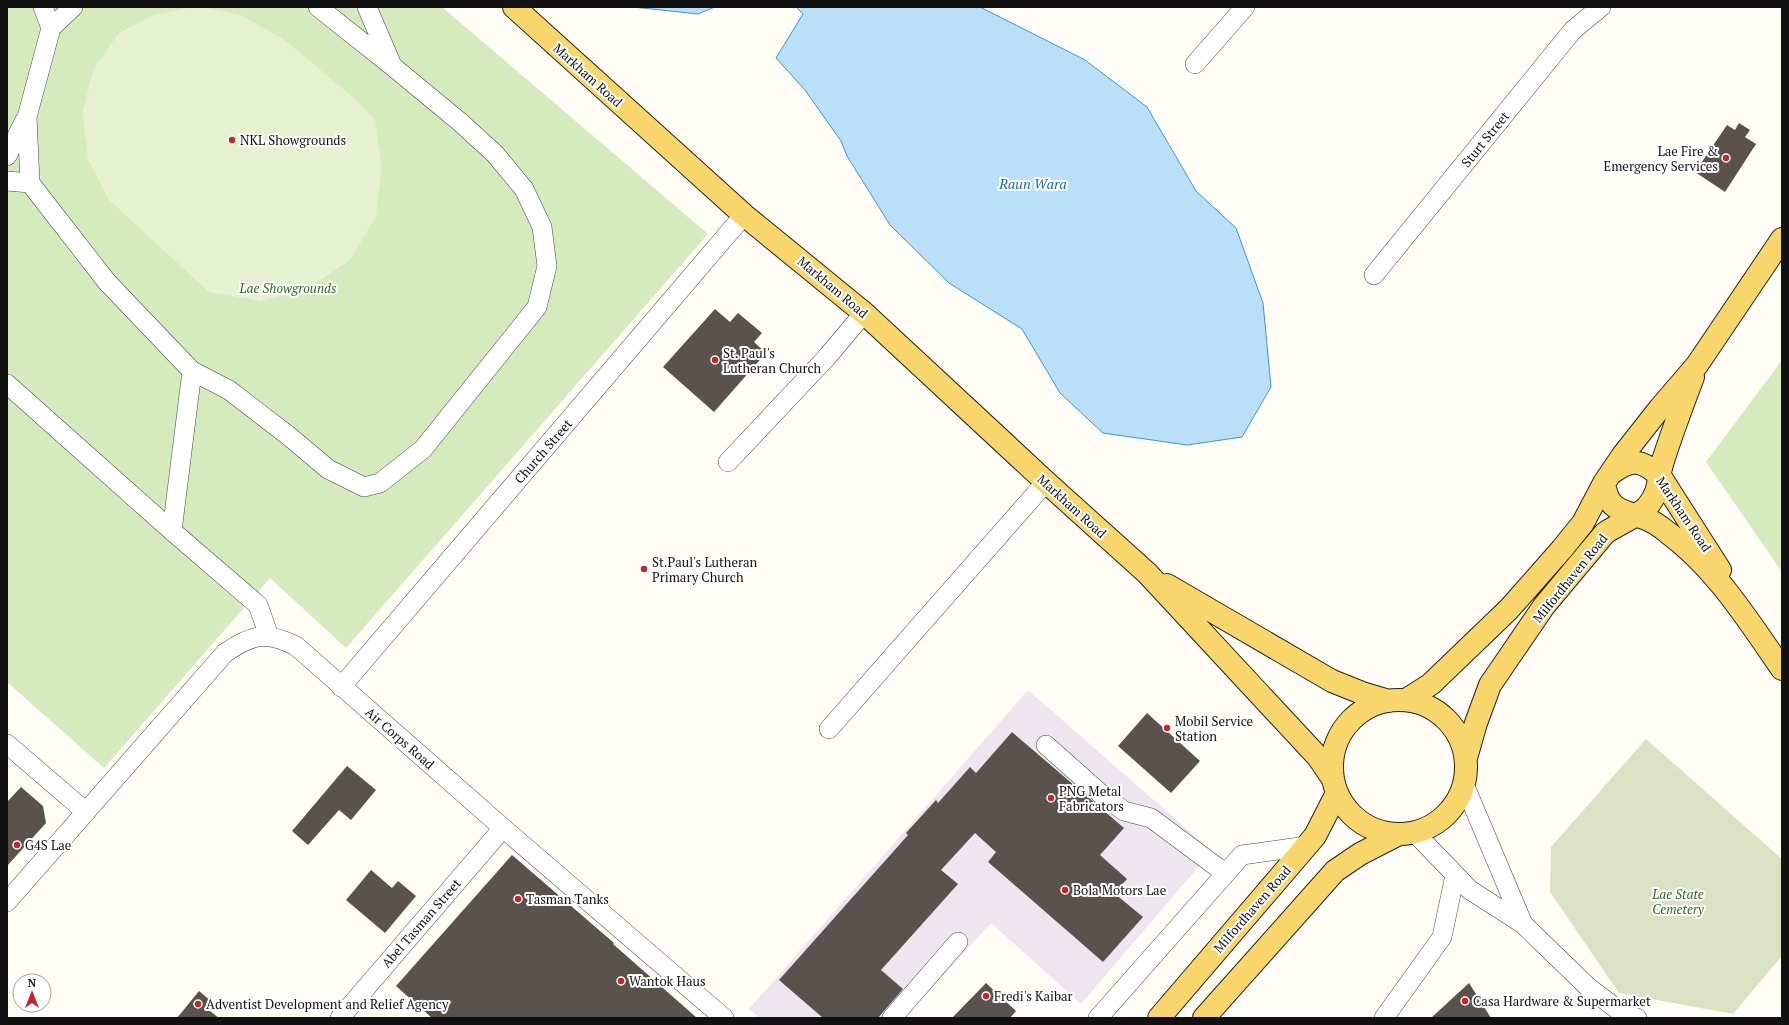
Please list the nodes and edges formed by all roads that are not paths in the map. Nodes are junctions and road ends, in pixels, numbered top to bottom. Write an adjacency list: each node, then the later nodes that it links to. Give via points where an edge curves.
1 (43, 7): 8 (street)
2 (73, 7): 8 (street)
3 (318, 7): 9 (street)
4 (366, 7): 9 (street)
5 (514, 7): 15 (main road, Markham Road)
6 (1245, 7): 10 (street)
7 (1601, 7): 17 (street, Sturt Street, via 1573,30)
8 (51, 28): 11 (street)
9 (391, 64): 20 (street, via 495,154 524,189 542,227 548,266 537,307 423,449 380,483 364,486 328,469 229,390)
10 (1195, 64)
11 (27, 117): 12 (street); 14 (street)
12 (7, 156)
13 (7, 181): 14 (street)
14 (30, 183): 20 (street, via 107,282)
15 (744, 215): 18 (main road, Markham Road); 32 (street, Church Street)
16 (1782, 239): 19 (main road, Milfordhaven Road)
17 (1374, 275)
18 (864, 313): 22 (street, via 827,357); 25 (main road, Markham Road)
19 (1697, 365): 23 (main road, Milfordhaven Road, via 1663,460); 24 (main road, Milfordhaven Road, via 1641,431)
20 (192, 372): 27 (street)
21 (7, 384): 27 (street)
22 (728, 462)
23 (1660, 476): 24 (main road, Markham Road, via 1646,465 1629,462); 26 (main road, Milfordhaven Road, via 1653,500); 29 (main road, Markham Road, via 1713,557)
24 (1608, 477): 26 (main road, Markham Road, via 1606,497 1619,510); 33 (main road, Milfordhaven Road, via 1583,523 1509,609 1430,684)
25 (1046, 482): 28 (main road, Markham Road); 34 (street)
26 (1634, 515): 29 (main road, Markham Road, via 1655,523 1686,546); 37 (main road, Milfordhaven Road, via 1605,533 1544,606 1502,665 1490,685)
27 (172, 531): 30 (street, via 258,605)
28 (1147, 573): 33 (main road, Markham Road, via 1332,681 1362,693); 39 (main road, Markham Road, via 1318,757)
29 (1733, 599): 31 (main road, Markham Road)
30 (269, 636): 32 (street, Air Corps Road, via 296,646); 40 (street, Air Corps Road, via 247,639 225,653)
31 (1782, 669)
32 (341, 686): 41 (street, Air Corps Road)
33 (1398, 701): 37 (main road, via 1428,706 1446,719 1460,737); 39 (main road, via 1369,707 1351,720 1339,738 1333,758)
34 (829, 729)
35 (7, 744): 40 (street)
36 (1046, 745): 44 (street, via 1124,810 1151,818)
37 (1466, 758): 38 (main road)
38 (1464, 784): 42 (main road, via 1459,800 1445,816 1428,828); 47 (street)
39 (1335, 786): 42 (main road, via 1349,812 1365,825 1385,833); 43 (main road, Milfordhaven Road, via 1324,822)
40 (86, 812): 46 (street, Air Corps Road)
41 (503, 828): 50 (street, Abel Tasman Street); 51 (street, Air Corps Road)
42 (1407, 833): 45 (street); 55 (main road, via 1360,854 1335,871)
43 (1306, 846): 44 (street, via 1242,855); 54 (main road, Milfordhaven Road)
44 (1225, 873): 53 (street)
45 (1455, 875): 47 (street, via 1470,890); 56 (street, via 1442,937)
46 (7, 902)
47 (1523, 924): 49 (street)
48 (958, 942): 52 (street)
49 (1588, 987): 57 (street); 58 (street, via 1622,1013)
50 (340, 1018)
51 (724, 1018)
52 (892, 1018)
53 (1098, 1018)
54 (1158, 1018)
55 (1204, 1018)
56 (1384, 1018)
57 (1607, 1018)
58 (1637, 1018)

